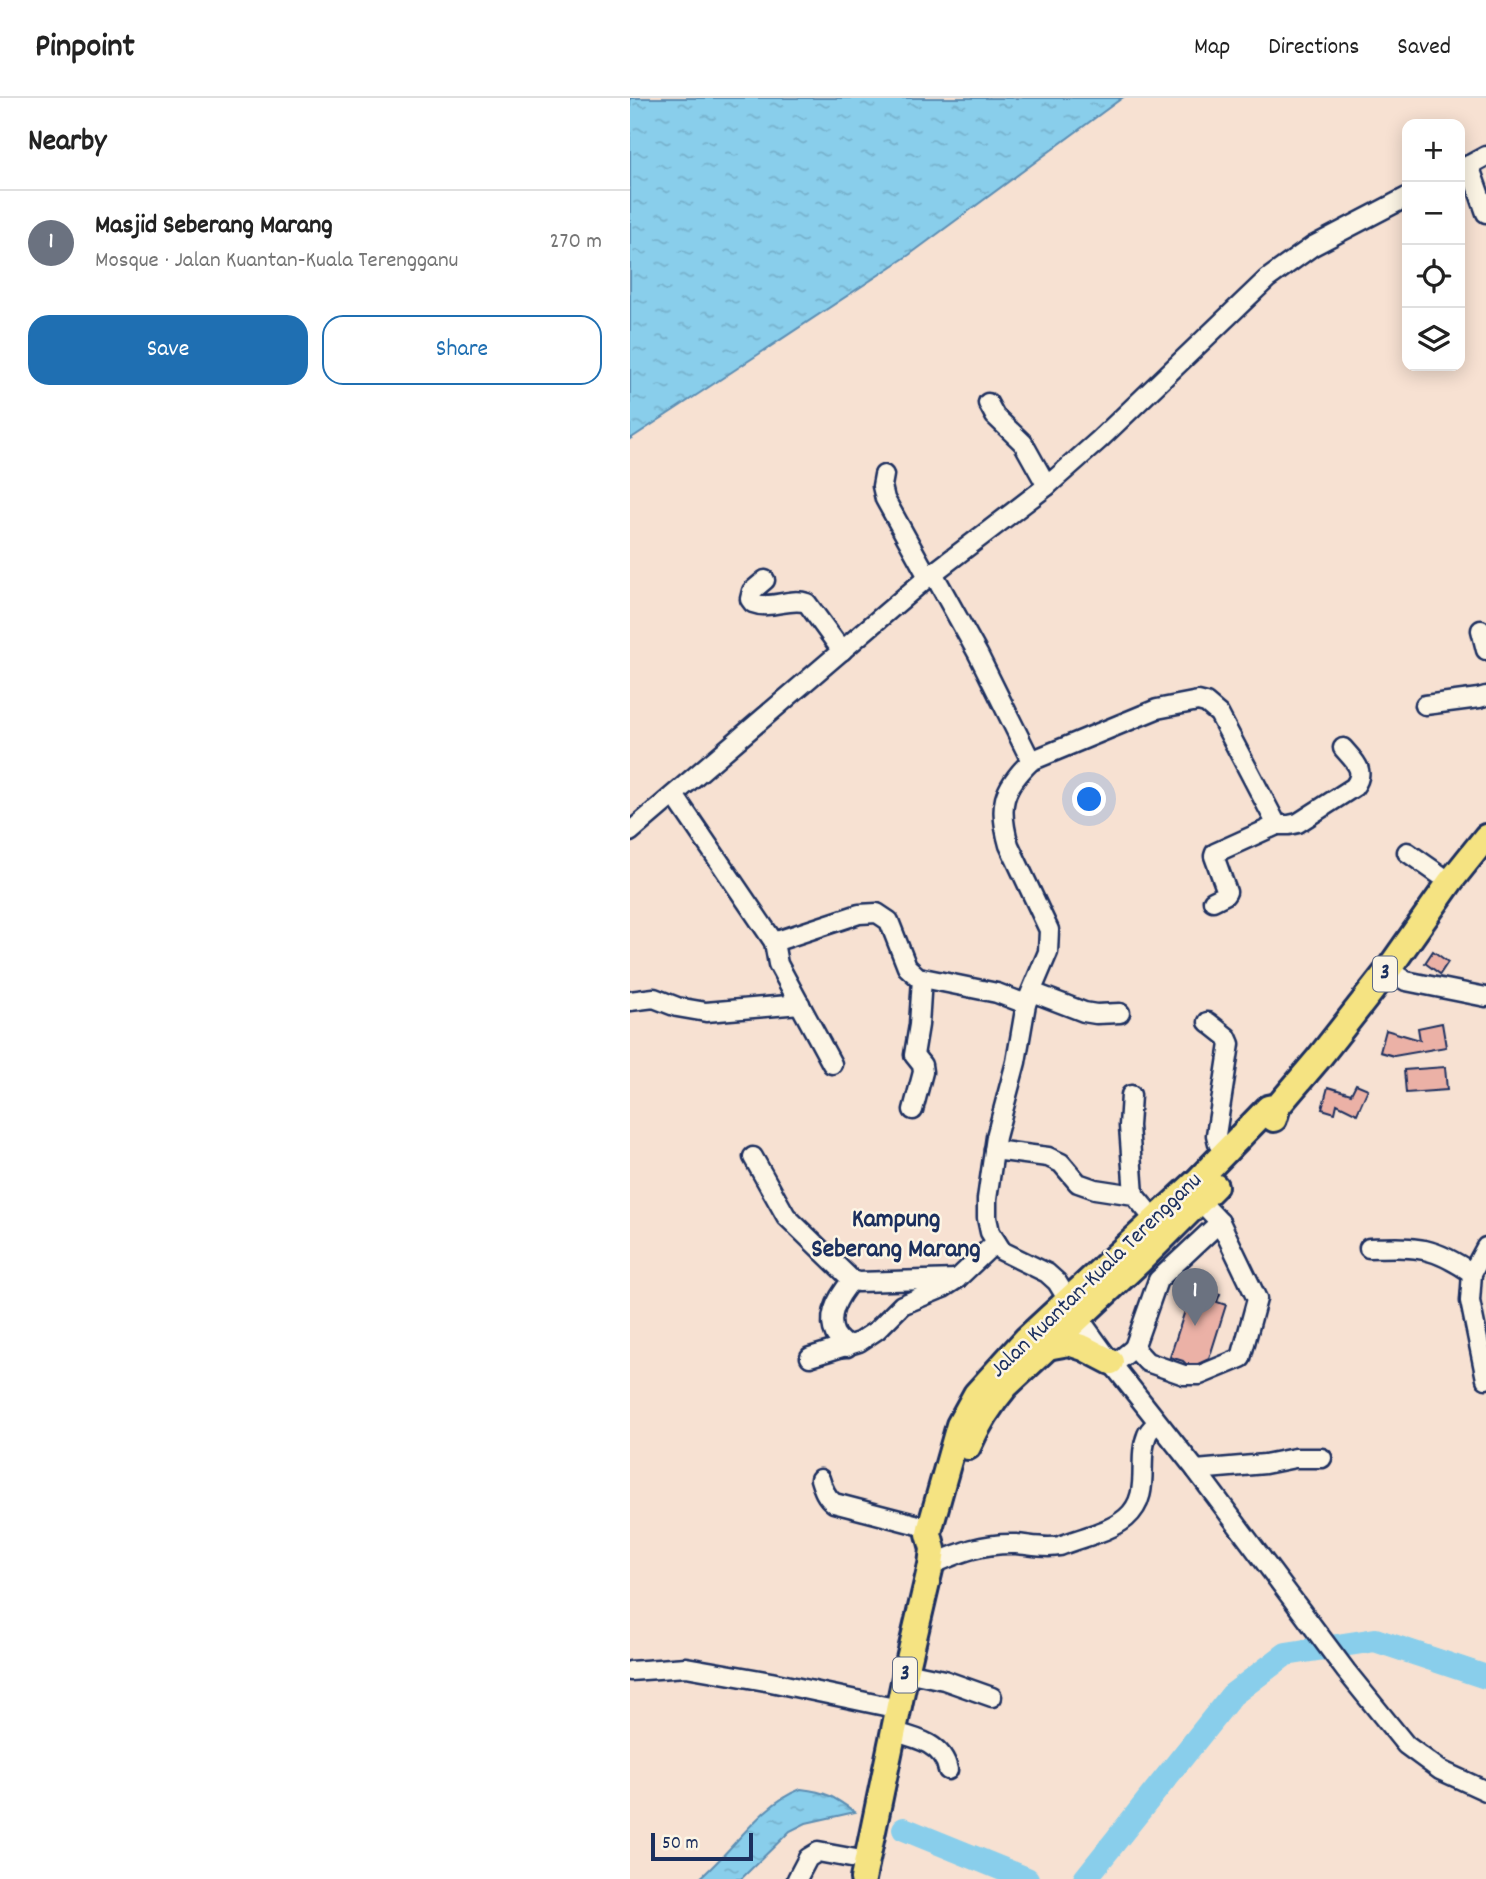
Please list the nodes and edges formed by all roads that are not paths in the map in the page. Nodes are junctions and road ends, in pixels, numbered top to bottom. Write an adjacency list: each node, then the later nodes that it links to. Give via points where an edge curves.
1 (1486, 156): 2 (street)
2 (1465, 166)
3 (1465, 169): 5 (street)
4 (1402, 200): 8 (street, via 1313,246 1267,279)
5 (1486, 213)
6 (988, 403): 8 (street, via 1023,443)
7 (884, 475): 9 (street, via 885,499)
8 (1047, 486): 9 (street)
9 (930, 575): 13 (street); 17 (street, via 958,615)
10 (765, 580): 13 (street, via 752,591 753,603 807,603)
11 (1481, 630): 12 (street)
12 (1486, 650)
13 (842, 651): 18 (street)
14 (1486, 695): 15 (street)
15 (1425, 705)
16 (1343, 748): 19 (street, via 1360,770 1354,787 1298,823)
17 (1031, 761): 19 (street, via 1157,709 1206,703 1219,714); 29 (street, via 1015,776 1004,803 1009,845 1050,935)
18 (674, 795): 20 (street); 25 (street)
19 (1277, 825): 24 (street, via 1215,853 1227,892)
20 (630, 832)
21 (1486, 837): 23 (highway, Jalan Kuantan-Kuala Terengganu / 3)
22 (1407, 852): 23 (street)
23 (1450, 882): 26 (highway, Jalan Kuantan-Kuala Terengganu / 3)
24 (1213, 901)
25 (774, 942): 27 (street, via 859,914 877,913 889,921 907,967); 31 (street, via 778,964)
26 (1388, 970): 28 (street, via 1406,981); 36 (highway, Jalan Kuantan-Kuala Terengganu / 3)
27 (922, 978): 29 (street); 37 (street, via 914,1055 923,1072)
28 (1486, 997)
29 (1029, 998): 32 (street, via 1096,1014); 38 (street)
30 (630, 1000): 31 (street, via 654,998 706,1012)
31 (800, 1004): 34 (street)
32 (1121, 1013)
33 (1208, 1022): 39 (street, via 1230,1044 1216,1135)
34 (832, 1064)
35 (1131, 1095): 41 (street)
36 (1278, 1106): 39 (highway, Jalan Kuantan-Kuala Terengganu / 3, via 1268,1108); 42 (highway, Jalan Kuantan-Kuala Terengganu / 3, via 1275,1117)
37 (914, 1110)
38 (994, 1150): 41 (street, via 1048,1157 1061,1163 1078,1183); 45 (street, via 987,1218)
39 (1225, 1151): 43 (highway, Jalan Kuantan-Kuala Terengganu / 3)
40 (753, 1157): 51 (street, via 786,1216)
41 (1134, 1195): 43 (street)
42 (1200, 1201): 44 (street); 48 (highway, Jalan Kuantan-Kuala Terengganu / 3)
43 (1155, 1220): 53 (highway, Jalan Kuantan-Kuala Terengganu / 3)
44 (1220, 1222): 52 (street); 56 (street, via 1256,1299 1241,1358 1200,1375 1184,1374 1147,1362)
45 (996, 1242): 50 (street); 53 (street, via 1002,1251 1047,1273)
46 (1486, 1247): 49 (street)
47 (1369, 1248): 49 (street, via 1428,1250)
48 (1139, 1262): 52 (street); 53 (highway, Jalan Kuantan-Kuala Terengganu / 3)
49 (1472, 1273): 59 (street, via 1470,1301)
50 (957, 1279): 51 (street); 54 (street, via 902,1305 869,1336)
51 (852, 1280): 54 (street, via 838,1300 832,1325)
52 (1157, 1280): 56 (street)
53 (1073, 1309): 55 (highway, Jalan Kuantan-Kuala Terengganu / 3); 58 (street); 64 (highway, Jalan Kuantan-Kuala Terengganu / 3, via 1026,1339 968,1406 959,1425)
54 (847, 1347): 57 (street)
55 (1046, 1347): 58 (highway, via 1069,1343); 64 (highway, Jalan Kuantan-Kuala Terengganu / 3, via 1006,1386 976,1427 942,1539)
56 (1134, 1348): 58 (street)
57 (810, 1357)
58 (1112, 1364): 60 (street)
59 (1486, 1379)
60 (1157, 1423): 62 (street); 64 (street, via 1147,1434 1137,1504 1114,1526 1052,1547)
61 (1322, 1458): 62 (street)
62 (1196, 1470): 70 (street, via 1406,1745 1440,1770)
63 (820, 1479): 64 (street, via 834,1503 884,1514)
64 (931, 1547): 66 (highway, Jalan Kuantan-Kuala Terengganu / 3)
65 (630, 1671): 68 (street, via 700,1669)
66 (906, 1672): 67 (street); 68 (highway, Jalan Kuantan-Kuala Terengganu / 3)
67 (992, 1697)
68 (897, 1721): 69 (street, via 915,1738 933,1746); 71 (highway, Jalan Kuantan-Kuala Terengganu / 3)
69 (948, 1769)
70 (1486, 1791)
71 (865, 1870): 72 (street, via 818,1852 808,1858)
72 (797, 1879)

